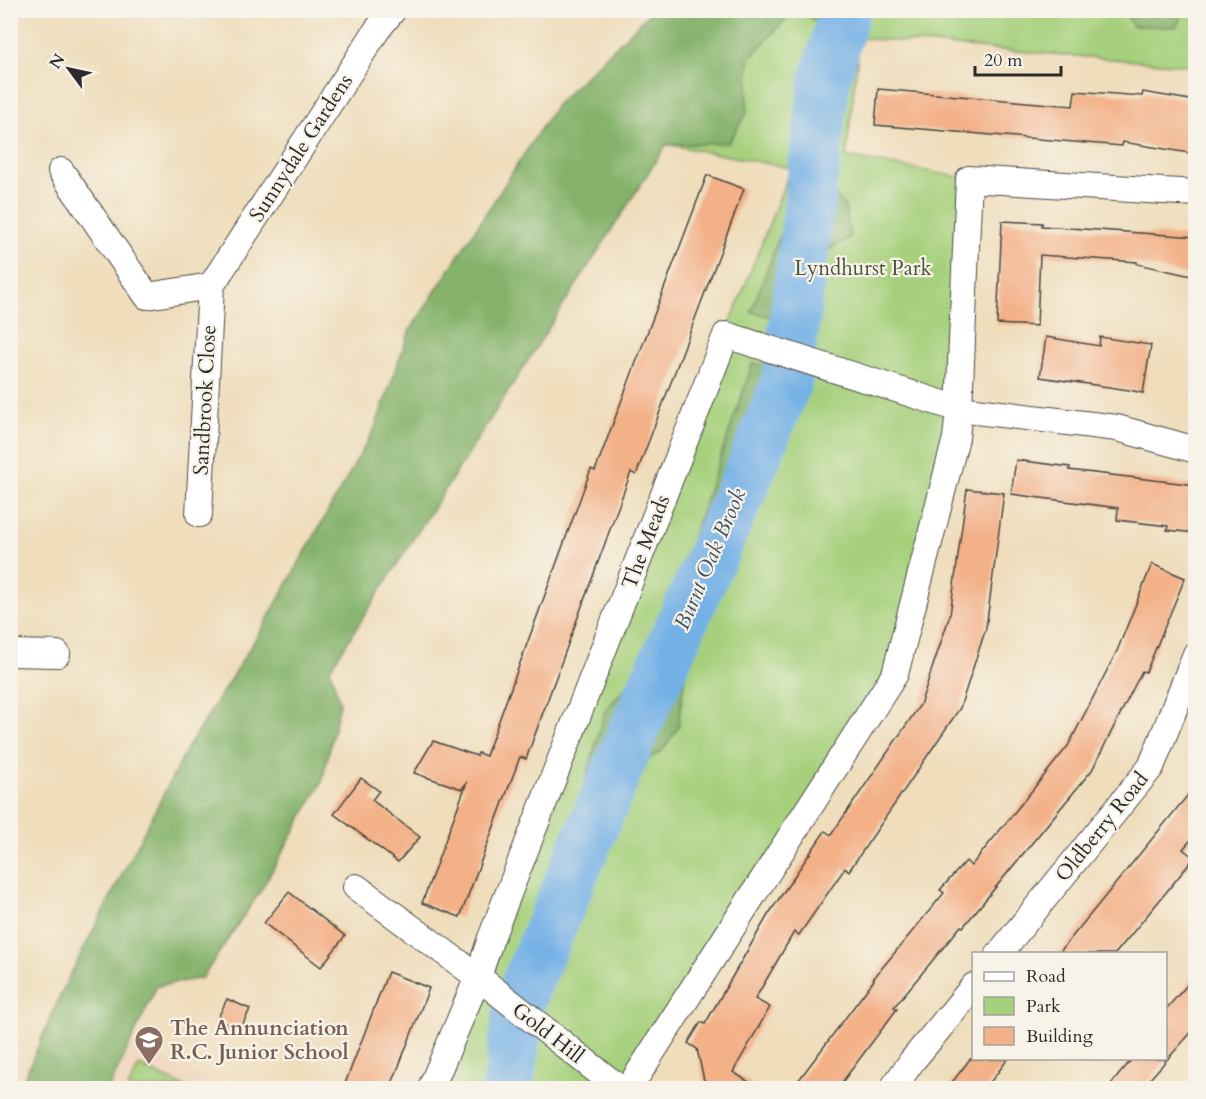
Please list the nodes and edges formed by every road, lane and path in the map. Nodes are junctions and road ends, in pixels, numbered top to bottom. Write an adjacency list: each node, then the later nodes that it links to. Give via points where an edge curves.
1 (378, 17): 4 (street, Sunnydale Gardens)
2 (61, 171): 4 (street, via 147,296)
3 (1196, 192): 5 (street, via 969,179)
4 (211, 286): 7 (street, Sandbrook Close)
5 (959, 409): 6 (street, via 1117,428); 13 (street, The Meads, via 726,335); 17 (street, via 956,438 895,674)
6 (1196, 450)
7 (199, 514)
8 (10, 653): 9 (street)
9 (57, 654)
10 (1196, 654): 12 (street, Oldberry Road, via 1151,766)
11 (356, 886): 13 (street)
12 (1001, 952)
13 (478, 977): 15 (street, The Meads); 16 (street, Gold Hill)
14 (972, 988): 18 (street)
15 (431, 1089)
16 (619, 1089)
17 (629, 1089)
18 (893, 1089)

